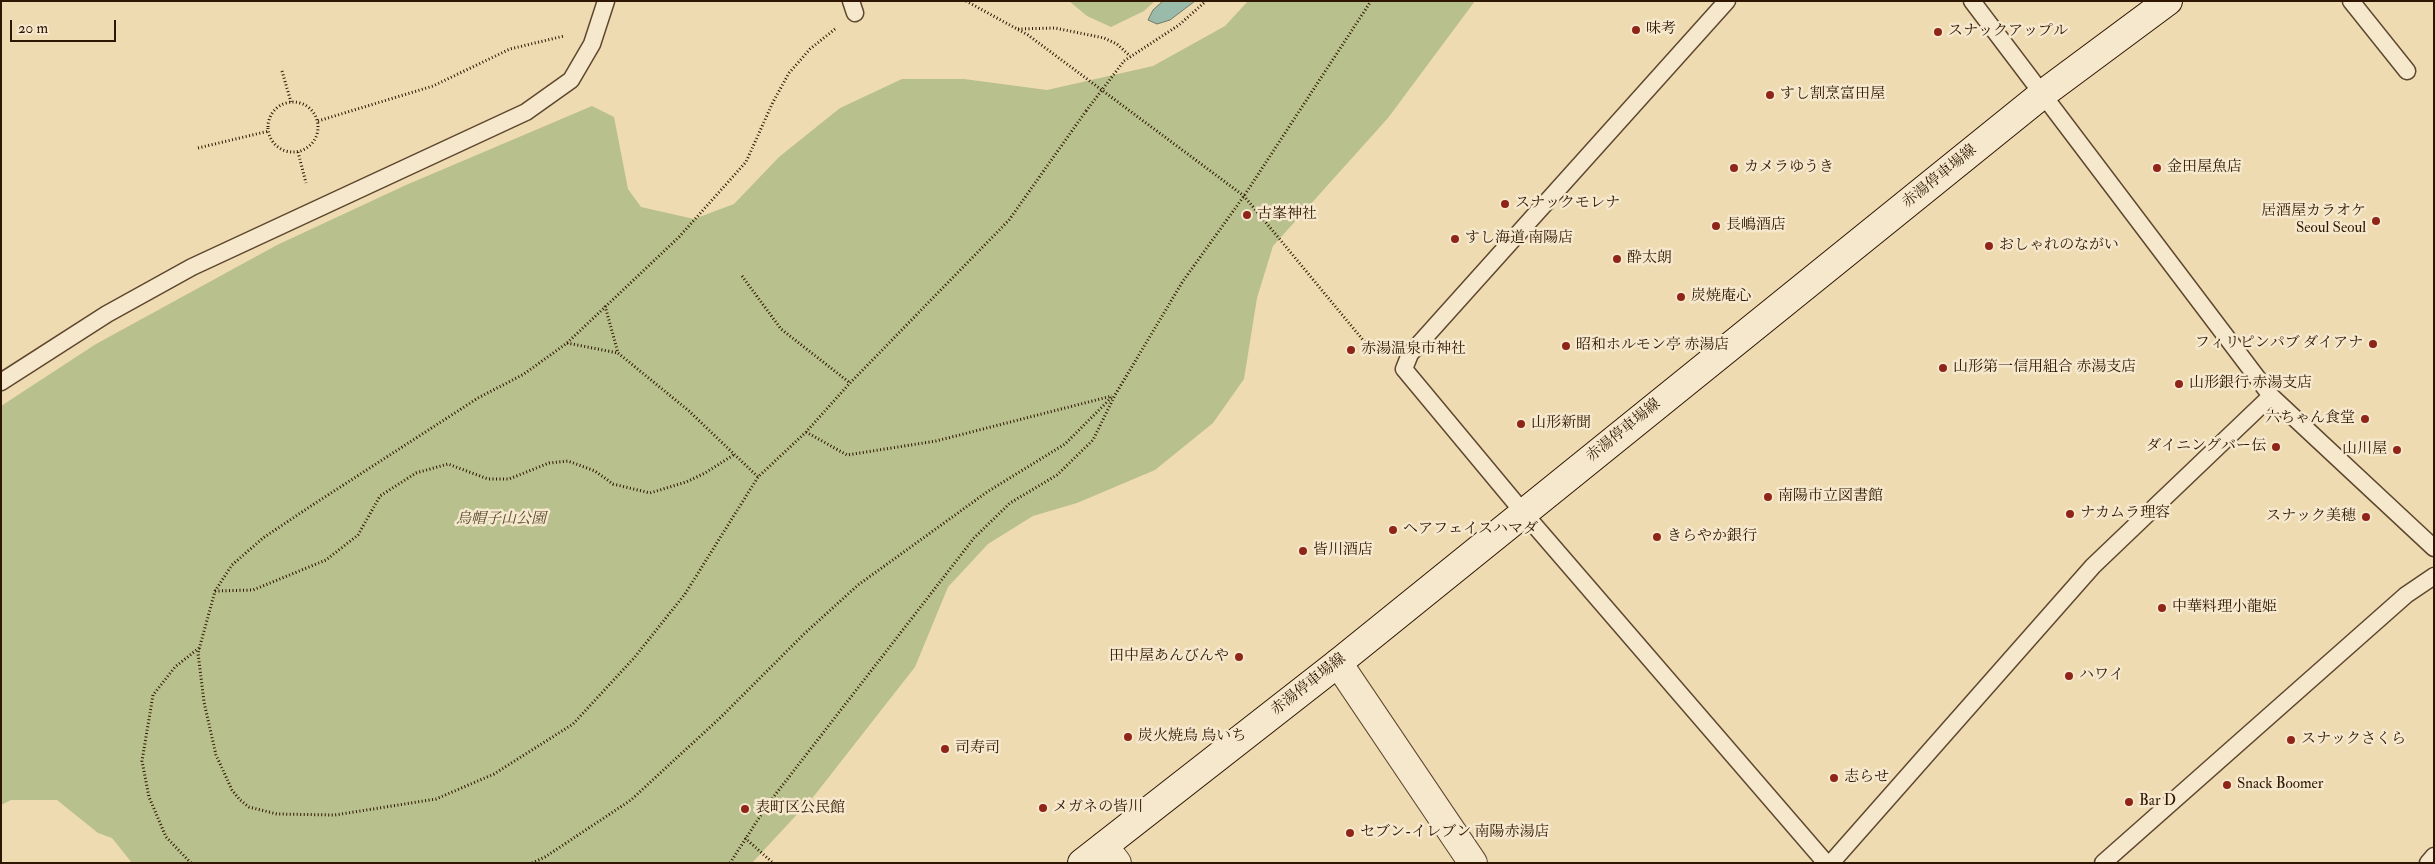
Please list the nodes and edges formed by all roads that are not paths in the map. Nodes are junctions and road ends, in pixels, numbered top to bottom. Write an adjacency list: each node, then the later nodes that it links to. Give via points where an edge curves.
1 (606, 1): 8 (lane, via 592,44 571,80 526,112 192,267 107,314)
2 (1728, 1): 10 (lane, via 1410,354 1404,369)
3 (1972, 1): 7 (lane)
4 (2168, 1): 7 (main road, 赤湯停車場線)
5 (2351, 1): 6 (lane)
6 (2406, 72)
7 (2044, 93): 9 (lane); 10 (main road, 赤湯停車場線)
8 (1, 382)
9 (2271, 396): 11 (lane); 19 (lane, via 2094,566)
10 (1523, 512): 13 (main road, 赤湯停車場線); 18 (lane)
11 (2434, 548)
12 (2434, 576): 20 (lane, via 2406,595)
13 (1338, 663): 14 (main road, 赤湯停車場線); 17 (main road)
14 (1110, 854): 16 (main road, 赤湯停車場線)
15 (2434, 856): 21 (lane)
16 (1082, 863)
17 (1473, 863)
18 (1826, 863)
19 (1831, 863)
20 (2103, 863)
21 (2428, 863)

